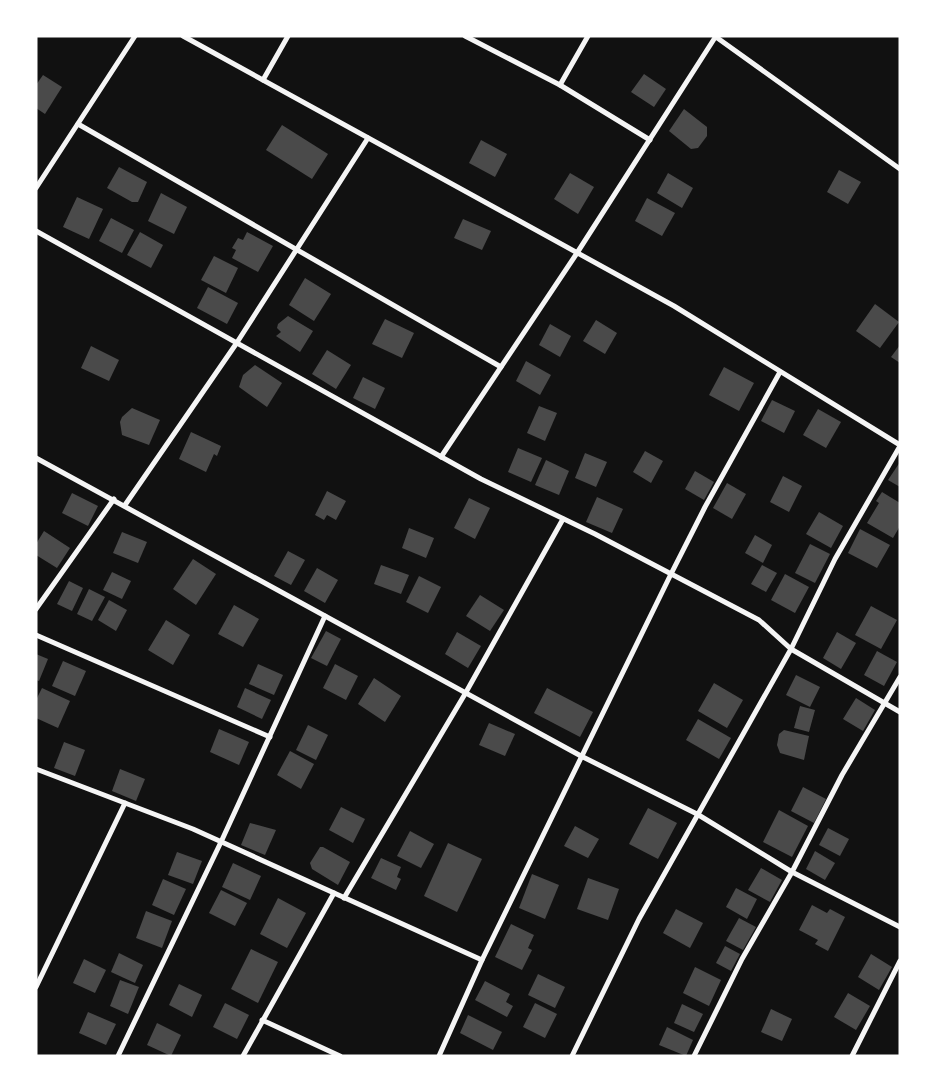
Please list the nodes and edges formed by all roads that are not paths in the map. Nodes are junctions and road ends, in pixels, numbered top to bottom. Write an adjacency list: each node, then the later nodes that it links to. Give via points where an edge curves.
1 (136, 36): 9 (street)
2 (183, 36): 7 (street)
3 (288, 36): 7 (street)
4 (465, 36): 8 (street)
5 (588, 36): 8 (street)
6 (716, 37): 11 (street); 12 (street)
7 (263, 80): 10 (street)
8 (560, 85): 11 (street)
9 (78, 124): 13 (street); 15 (street)
10 (368, 138): 15 (street); 16 (street)
11 (650, 140): 16 (street)
12 (900, 169)
13 (36, 188)
14 (36, 231): 17 (street)
15 (297, 249): 17 (street); 18 (street)
16 (577, 253): 18 (street); 19 (street, via 674,306)
17 (236, 344): 21 (street); 24 (street)
18 (501, 368): 21 (street)
19 (780, 372): 20 (street); 26 (street)
20 (900, 446): 30 (street, via 835,559)
21 (441, 457): 25 (street)
22 (36, 458): 23 (street)
23 (114, 499): 24 (street); 27 (street)
24 (125, 505): 28 (street)
25 (563, 519): 26 (street); 32 (street)
26 (671, 574): 30 (street, via 759,620); 36 (street)
27 (36, 608)
28 (325, 616): 32 (street); 35 (street)
29 (36, 635): 35 (street)
30 (791, 649): 33 (street); 39 (street)
31 (900, 677): 33 (street)
32 (465, 694): 36 (street); 43 (street)
33 (886, 704): 34 (street); 41 (street, via 842,775)
34 (900, 712)
35 (270, 737): 40 (street)
36 (581, 756): 39 (street); 45 (street)
37 (36, 769): 38 (street)
38 (125, 803): 40 (street); 47 (street)
39 (697, 814): 41 (street); 53 (street, via 638,919)
40 (221, 842): 42 (street); 49 (street)
41 (792, 872): 44 (street); 54 (street, via 742,959)
42 (334, 893): 43 (street); 48 (street)
43 (344, 898): 45 (street)
44 (900, 927)
45 (482, 960): 52 (street)
46 (900, 961): 55 (street)
47 (36, 987)
48 (262, 1020): 50 (street); 51 (street)
49 (118, 1056)
50 (243, 1056)
51 (340, 1056)
52 (439, 1056)
53 (572, 1056)
54 (694, 1056)
55 (852, 1056)

